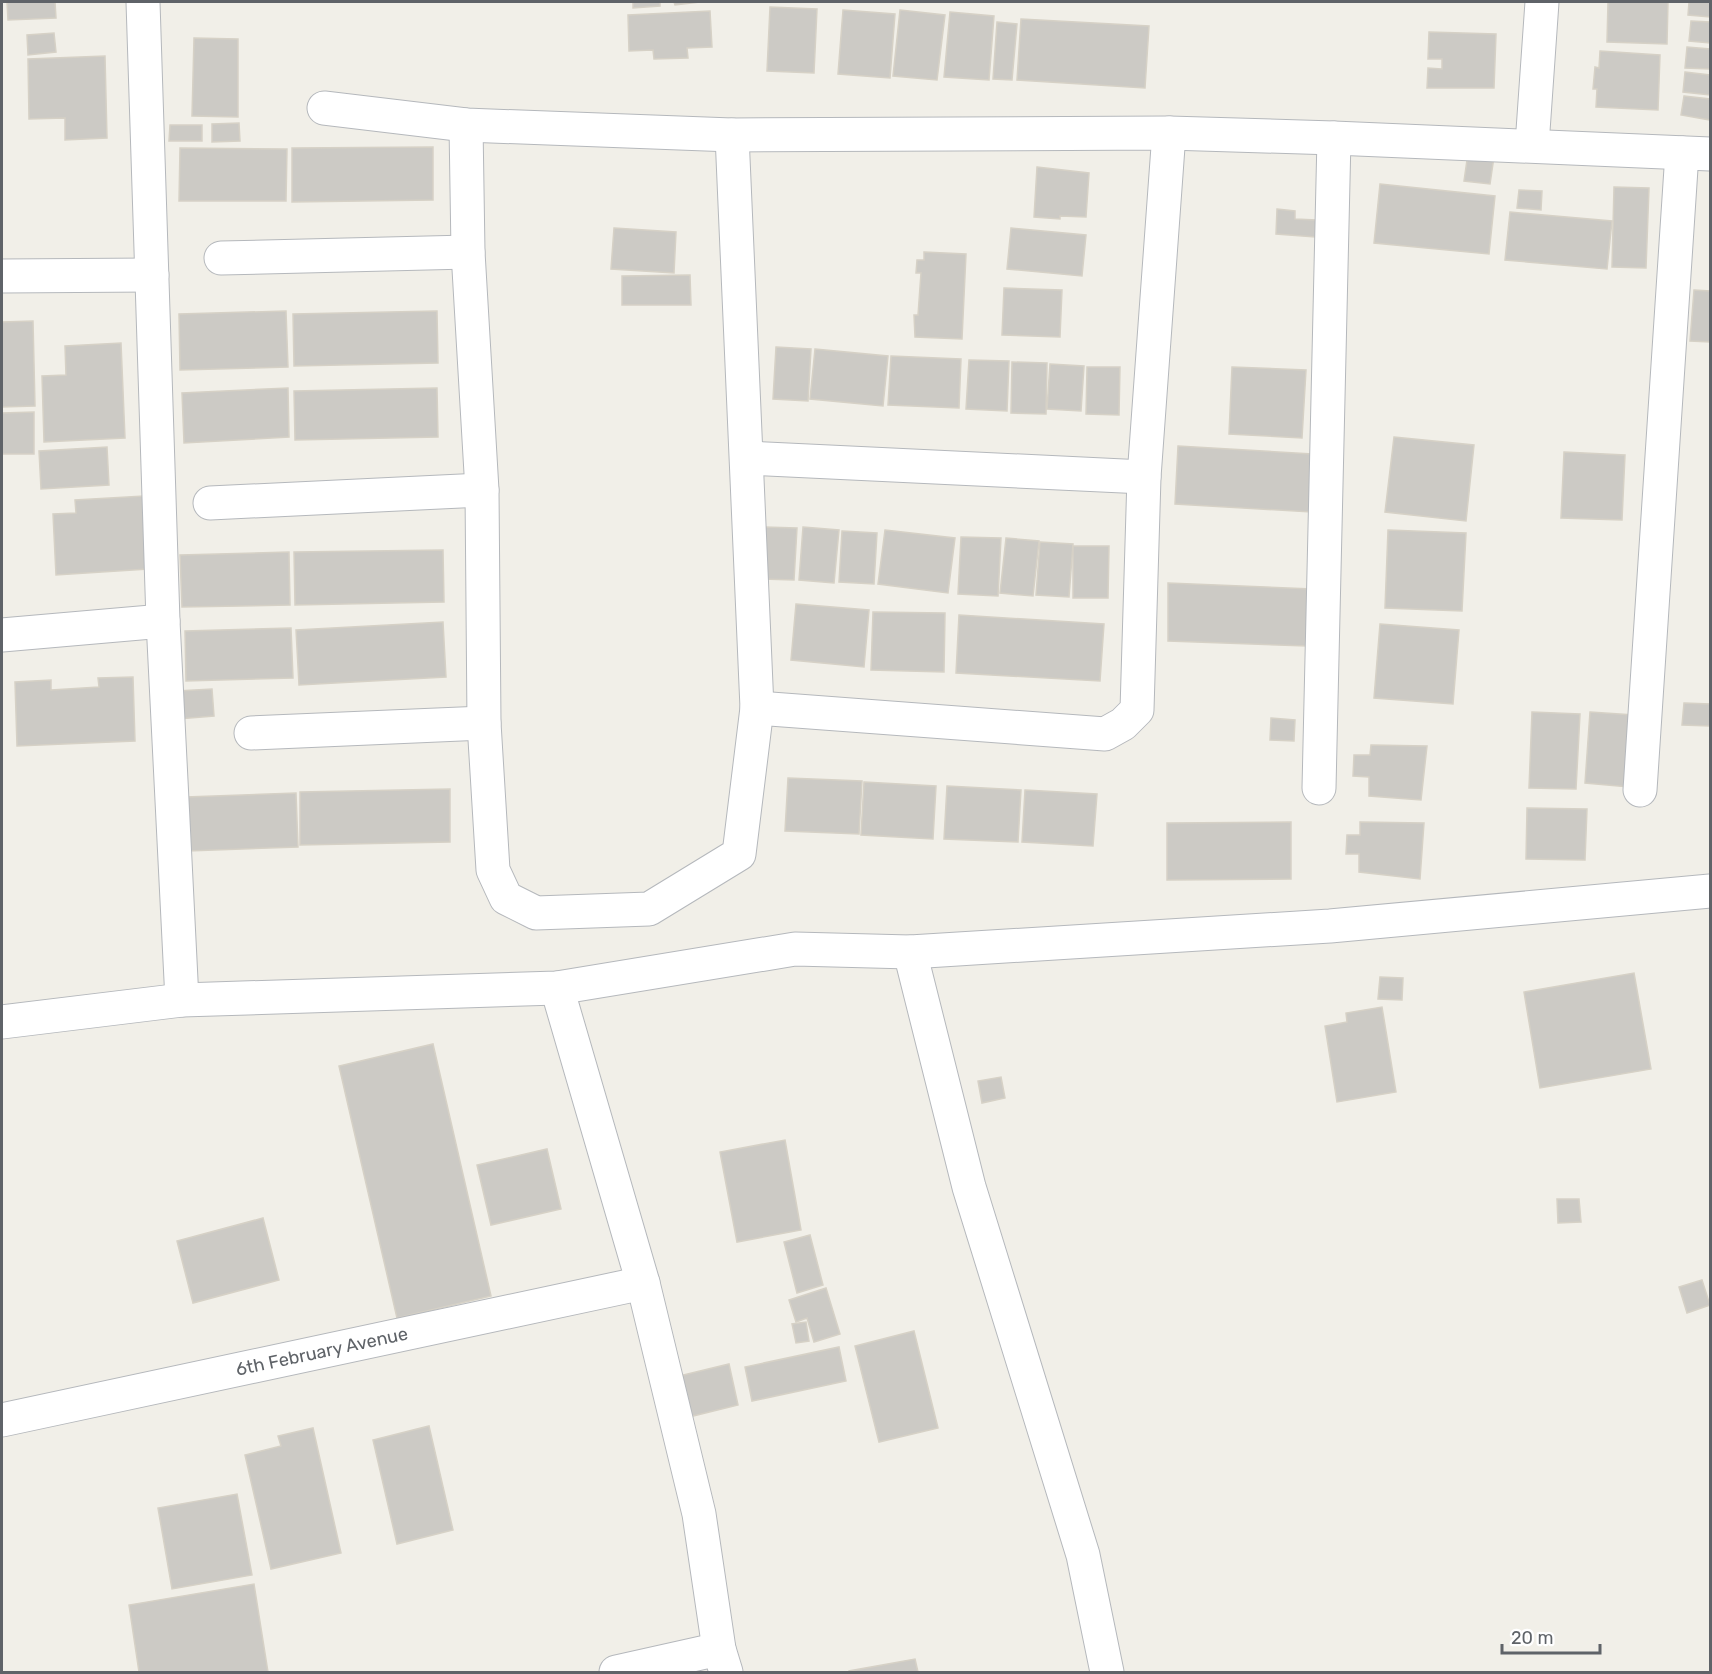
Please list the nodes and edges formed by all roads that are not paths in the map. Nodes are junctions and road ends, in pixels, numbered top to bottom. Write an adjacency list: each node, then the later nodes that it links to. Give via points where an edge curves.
1 (143, 2): 12 (street)
2 (1542, 2): 8 (street)
3 (324, 108): 4 (street)
4 (466, 125): 6 (street); 10 (street)
5 (1169, 133): 6 (street); 7 (street); 15 (street)
6 (732, 135): 14 (street)
7 (1334, 138): 8 (street); 23 (street)
8 (1532, 146): 9 (street)
9 (1696, 153): 24 (street)
10 (468, 252): 11 (street); 16 (street)
11 (221, 258)
12 (152, 275): 13 (street); 18 (street)
13 (2, 276)
14 (747, 458): 15 (street); 20 (street)
15 (1144, 477): 20 (street, via 1137,710 1123,724 1105,734)
16 (482, 490): 17 (street); 21 (street)
17 (210, 502)
18 (163, 621): 19 (street); 28 (street)
19 (2, 635)
20 (757, 708): 21 (street, via 739,854 649,909 536,913 506,898 493,870)
21 (484, 723): 22 (street)
22 (251, 733)
23 (1319, 788)
24 (1640, 790)
25 (1710, 891): 26 (street, via 1330,926)
26 (910, 952): 27 (street, via 795,949); 34 (street, via 969,1187 1083,1555)
27 (557, 988): 28 (street); 30 (street)
28 (182, 1000): 29 (street)
29 (2, 1022)
30 (643, 1283): 31 (street, 6th February Avenue); 32 (street, via 699,1514)
31 (2, 1420)
32 (722, 1660): 33 (street)
33 (616, 1672)
34 (1107, 1672)

